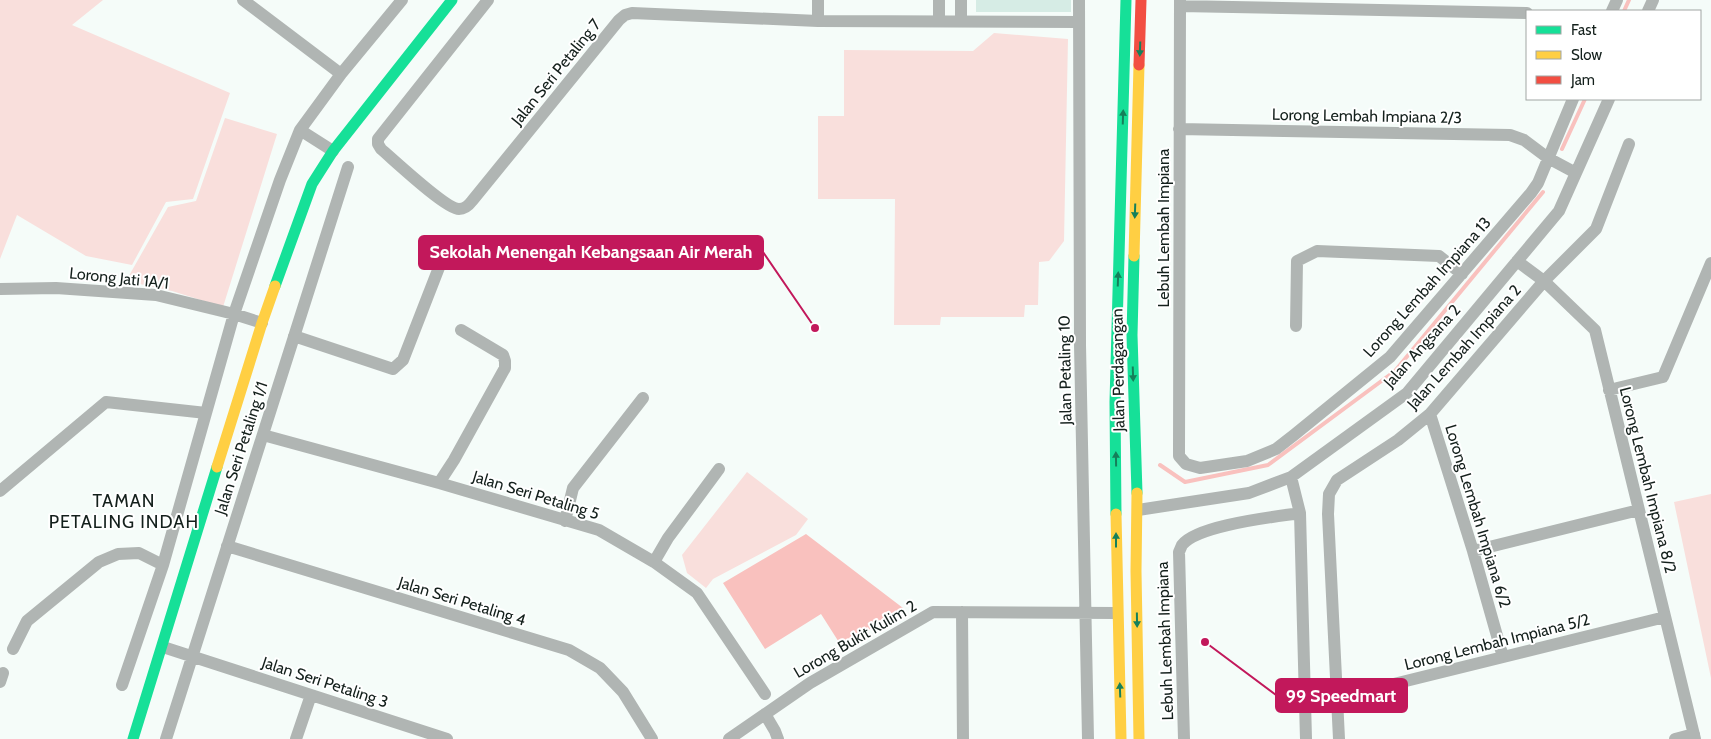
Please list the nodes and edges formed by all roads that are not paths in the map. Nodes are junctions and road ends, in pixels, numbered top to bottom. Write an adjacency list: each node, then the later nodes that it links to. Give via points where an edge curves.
1 (243, 0): 17 (street)
2 (402, 0): 17 (street)
3 (452, 0): 23 (main road)
4 (488, 0): 13 (street, Jalan Seri Petaling 7, via 378,139 378,144 388,155 450,206 462,209 472,201 625,15)
5 (818, 0): 13 (street)
6 (939, 0): 14 (street)
7 (961, 0): 15 (street)
8 (1079, 0): 16 (street, Jalan Petaling 10)
9 (1126, 0): 58 (main road, Jalan Perdagangan, one-way to 9, via 1115,402)
10 (1141, 0): 48 (main road, Jalan Perdagangan, one-way to 48, via 1132,335)
11 (1180, 3): 12 (street); 20 (street, Lebuh Lembah Impiana)
12 (1526, 13)
13 (818, 21): 14 (street, Jalan Seri Petaling 7)
14 (939, 21): 15 (street, Jalan Seri Petaling 7)
15 (960, 21): 16 (street, Jalan Seri Petaling 7)
16 (1080, 22): 57 (street, Jalan Petaling 10, via 1080,345)
17 (342, 74): 21 (street)
18 (1574, 100): 24 (street, Lorong Lembah Impiana 13)
19 (1609, 100): 26 (street, Jalan Angsana 2)
20 (1179, 129): 24 (street, Lorong Lembah Impiana 2/3, via 1510,135 1524,140); 43 (street, Lebuh Lembah Impiana)
21 (300, 130): 23 (street); 33 (street)
22 (1629, 144): 31 (street, Jalan Lembah Impiana 2, via 1596,229)
23 (332, 151): 34 (main road, via 312,184)
24 (1548, 158): 26 (street, Lorong Lembah Impiana 2/3); 30 (street, Lorong Lembah Impiana 13, via 1531,193)
25 (348, 167): 37 (street, Jalan Seri Petaling 1/1)
26 (1576, 173): 28 (street, Jalan Angsana 2, via 1559,211)
27 (445, 252): 37 (street, via 403,360 393,369)
28 (1517, 261): 31 (street, Lorong Lembah Impiana 8/2); 45 (street, Jalan Angsana 2, via 1407,393)
29 (1711, 263): 38 (street, via 1662,377)
30 (1462, 274): 35 (street, via 1439,256 1317,251 1297,262); 43 (street, Lorong Lembah Impiana 13, via 1390,358 1276,449 1246,461 1200,468 1186,464)
31 (1544, 281): 38 (street, Lorong Lembah Impiana 8/2, via 1595,330); 41 (street, Jalan Lembah Impiana 2)
32 (0, 288): 33 (street, Lorong Jati 1A/1, via 56,288 156,295)
33 (234, 314): 34 (street, Lorong Jati 1A/1); 40 (street)
34 (262, 323): 60 (main road)
35 (1296, 326)
36 (461, 330): 46 (street, via 502,355 505,368)
37 (294, 336): 42 (street, Jalan Seri Petaling 1/1)
38 (1609, 390): 49 (street, Lorong Lembah Impiana 8/2)
39 (643, 398): 51 (street, via 573,488)
40 (206, 413): 47 (street, via 106,402); 55 (street)
41 (1430, 414): 53 (street, Lorong Lembah Impiana 6/2); 67 (street, Jalan Lembah Impiana 2, via 1398,440 1337,480 1329,494)
42 (262, 435): 46 (street, Jalan Seri Petaling 5); 52 (street, Jalan Seri Petaling 1/1)
43 (1179, 456)
44 (719, 468): 54 (street)
45 (1291, 478): 48 (street, Jalan Angsana 2, via 1249,493); 50 (street)
46 (439, 482): 51 (street, Jalan Seri Petaling 5)
47 (0, 491)
48 (1138, 510): 80 (main road, Jalan Perdagangan, one-way to 80, via 1136,571)
49 (1639, 510): 53 (street); 59 (street, Lorong Lembah Impiana 8/2)
50 (1300, 513): 81 (street, Lebuh Lembah Impiana, via 1204,532 1182,545 1179,552); 82 (street)
51 (565, 521): 54 (street, Jalan Seri Petaling 5, via 599,530)
52 (227, 546): 62 (street, Jalan Seri Petaling 1/1); 74 (street, Jalan Seri Petaling 4, via 569,650 600,668 623,692)
53 (1473, 551): 63 (street, Lorong Lembah Impiana 6/2)
54 (654, 562): 65 (street, Jalan Seri Petaling 5, via 696,592)
55 (163, 566): 61 (street, via 138,553 118,554 99,562 27,621); 64 (street)
56 (962, 612): 57 (street, Lorong Bukit Kulim 2); 68 (street, Lorong Bukit Kulim 2, via 933,612 810,683); 77 (street)
57 (1085, 612): 58 (street, Lorong Bukit Kulim 2); 78 (street, Jalan Petaling 10)
58 (1117, 613): 79 (main road, Jalan Perdagangan, one-way to 58)
59 (1665, 617): 63 (street, Lorong Lembah Impiana 5/2); 69 (street, Lorong Lembah Impiana 8/2)
60 (163, 647): 62 (street, Jalan Seri Petaling 3); 70 (main road)
61 (12, 649)
62 (192, 656): 66 (street, Jalan Seri Petaling 3); 71 (street, Jalan Seri Petaling 1/1)
63 (1503, 657): 67 (street, Lorong Lembah Impiana 5/2)
64 (122, 685)
65 (765, 694)
66 (310, 695): 72 (street); 73 (street, Jalan Seri Petaling 3)
67 (1337, 698): 83 (street, Jalan Lembah Impiana 2)
68 (765, 714): 75 (street, Lorong Bukit Kulim 2); 76 (street)
69 (1694, 736): 84 (street)
70 (133, 739)
71 (166, 739)
72 (296, 739)
73 (447, 739)
74 (652, 739)
75 (730, 739)
76 (778, 739)
77 (963, 739)
78 (1088, 739)
79 (1122, 739)
80 (1140, 739)
81 (1184, 739)
82 (1306, 739)
83 (1339, 739)
84 (1675, 739)

